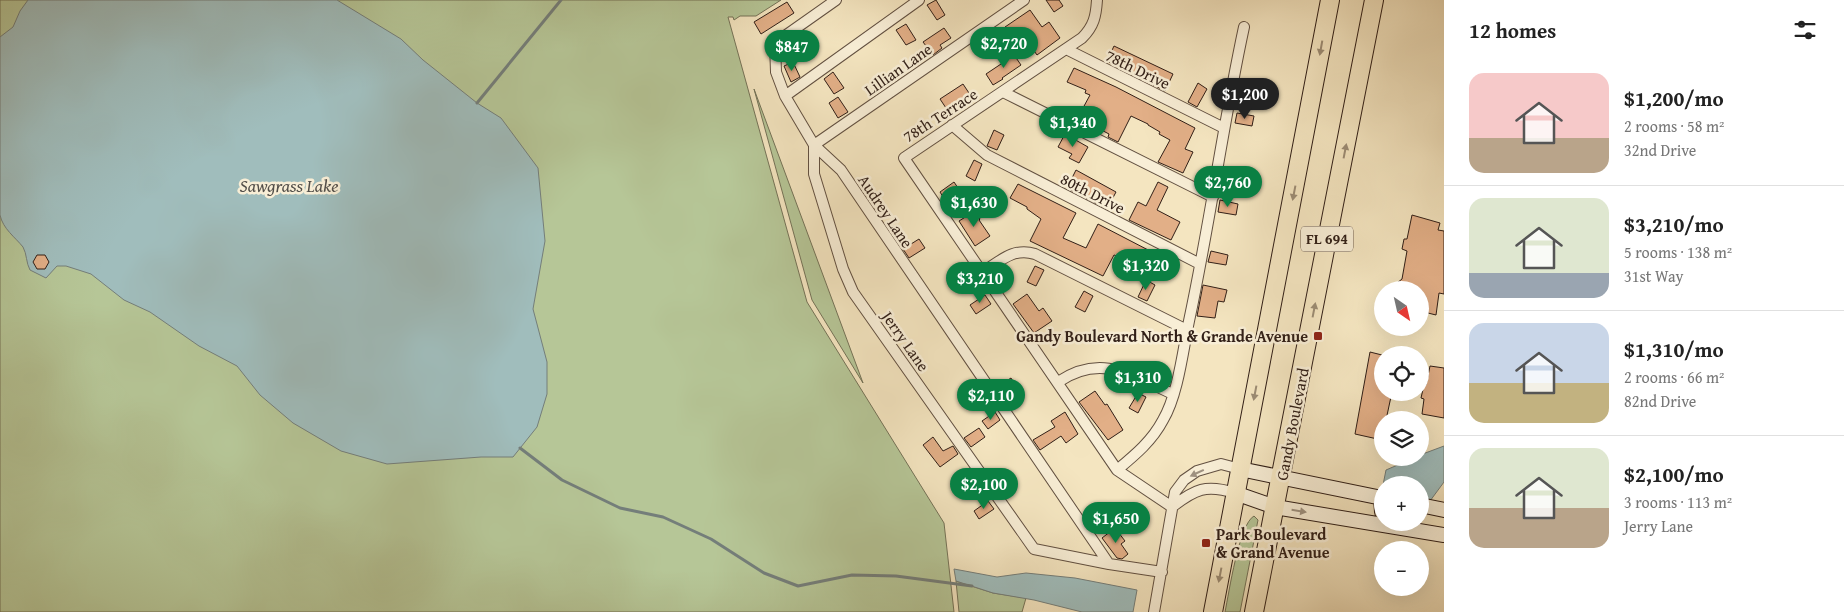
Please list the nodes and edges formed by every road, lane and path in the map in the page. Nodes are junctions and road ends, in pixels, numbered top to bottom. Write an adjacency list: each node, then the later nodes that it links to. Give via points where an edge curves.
1 (836, 0): 12 (street, Audrey Lane, via 775,43 776,72)
2 (919, 0): 12 (street)
3 (1024, 0): 15 (street, Lillian Lane)
4 (1097, 0): 10 (street, 78th Terrace, via 1096,19 1090,30)
5 (1330, 0): 22 (highway, FL 694, one-way to 22)
6 (1363, 0): 9 (highway)
7 (1374, 0): 9 (highway, Gandy Boulevard / FL 694)
8 (1244, 26): 14 (street)
9 (1365, 44): 24 (highway, Gandy Boulevard / FL 694, one-way to 9)
10 (1066, 50): 11 (street, 78th Terrace); 14 (street, 78th Drive)
11 (1003, 92): 13 (street, 78th Terrace); 16 (street)
12 (785, 96): 15 (street, Audrey Lane)
13 (952, 125): 17 (street, 80th Drive, via 987,155); 18 (street, 78th Terrace, via 904,158)
14 (1224, 128): 16 (street)
15 (814, 145): 34 (street, Audrey Lane, via 841,170); 34 (street, Jerry Lane, via 814,174 843,269 864,308 1034,549)
16 (1213, 197): 17 (street)
17 (1200, 264): 19 (street)
18 (983, 272): 19 (street, via 1012,253 1025,250); 20 (street)
19 (1187, 330): 21 (street)
20 (1058, 382): 21 (street, via 1071,373 1091,367 1109,368); 23 (street)
21 (1173, 394): 23 (street, via 1164,420 1140,452)
22 (1240, 469): 24 (street); 25 (highway, FL 694); 27 (street, one-way to 27, via 1221,464 1197,471 1175,492)
23 (1117, 470): 27 (street)
24 (1281, 479): 26 (street); 28 (highway, Gandy Boulevard / FL 694)
25 (1236, 493): 27 (street, via 1220,488 1202,488); 28 (street); 37 (highway, FL 694, one-way to 37)
26 (1374, 496)
27 (1172, 507): 35 (street)
28 (1275, 507): 31 (street, one-way to 31); 38 (highway, Gandy Boulevard / FL 694)
29 (1429, 507): 30 (street)
30 (1444, 510)
31 (1374, 522)
32 (1424, 531): 33 (street)
33 (1444, 535)
34 (1109, 564): 35 (street, Jerry Lane)
35 (1162, 572): 36 (street)
36 (1154, 612)
37 (1213, 612)
38 (1254, 612)

